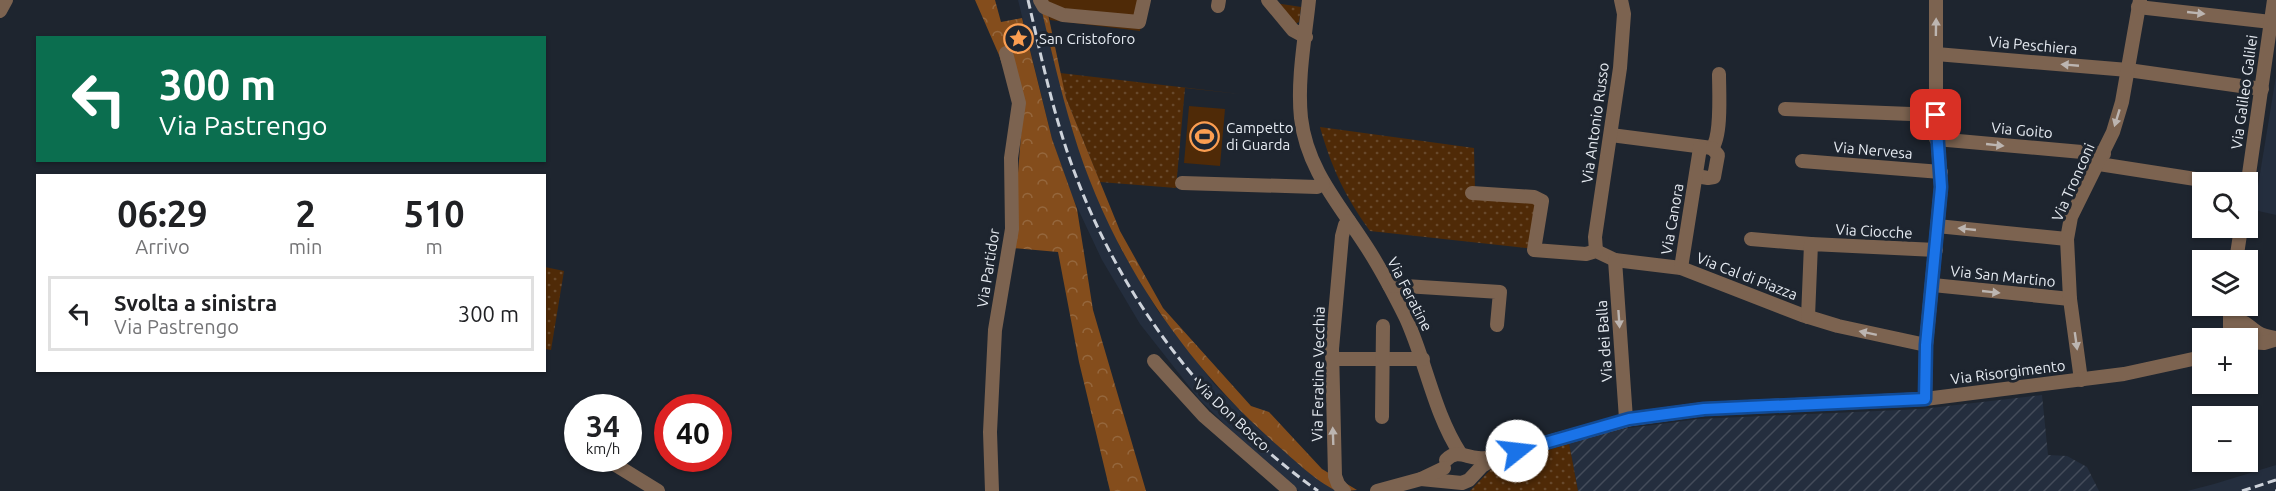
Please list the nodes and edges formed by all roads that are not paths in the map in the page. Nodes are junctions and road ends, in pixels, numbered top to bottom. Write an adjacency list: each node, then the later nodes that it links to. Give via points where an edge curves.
1 (6, 0): 11 (street)
2 (1040, 0): 3 (street, via 1044,7 1063,15 1139,22)
3 (1144, 0)
4 (1268, 0): 13 (street, via 1289,27)
5 (1309, 0): 13 (street, Via Feratine)
6 (1621, 0): 7 (street); 21 (street, Via Antonio Russo, via 1623,33)
7 (1627, 0)
8 (1936, 0): 15 (street, one-way to 8)
9 (2274, 0): 12 (street, Via Galileo Galilei)
10 (2139, 3): 12 (street, one-way to 12); 16 (street, Via Tronconi)
11 (0, 11)
12 (2271, 22): 18 (street, Via Galileo Galilei)
13 (1306, 37): 31 (street, Via Feratine, via 1301,117 1311,158)
14 (1006, 53): 69 (street, Via Partidor, via 1019,103 1011,158 1012,229 994,330)
15 (1936, 54): 16 (street, Via Peschiera, one-way to 15); 20 (street)
16 (2128, 70): 18 (street, Via Peschiera); 24 (street, Via Tronconi, one-way to 24, via 2122,102)
17 (1719, 74): 23 (street, Via Canora, via 1715,145)
18 (2262, 89): 27 (street, Via Galileo Galilei)
19 (1785, 109): 20 (street)
20 (1936, 115): 22 (street)
21 (1611, 135): 23 (street); 39 (street, Via Antonio Russo)
22 (1936, 139): 24 (street, Via Goito, one-way to 24); 26 (street)
23 (1706, 148): 28 (street, Via Canora); 28 (street, Via Canora, via 1718,155 1714,177)
24 (2101, 159): 29 (street, Via Goito); 36 (street, Via Tronconi, via 2072,217)
25 (1802, 161): 26 (street, Via Nervesa)
26 (1941, 172): 34 (street)
27 (2249, 172)
28 (1696, 176): 41 (street, Via Canora)
29 (2192, 177)
30 (1182, 183): 31 (street, via 1317,187)
31 (1323, 184): 33 (street, Via Feratine)
32 (1472, 193): 39 (street, Via Cal di Piazza, via 1534,197 1542,201 1534,250 1586,254)
33 (1349, 221): 42 (street, Via Feratine); 71 (street, Via Feratine Vecchia, one-way to 33, via 1335,476 1332,359 1342,236)
34 (1938, 226): 36 (street, one-way to 34); 38 (street)
35 (1751, 239): 37 (street, Via Ciocche)
36 (2067, 239): 44 (street, Via Tronconi)
37 (1811, 244): 38 (street, Via Ciocche); 45 (street)
38 (1936, 250): 43 (street)
39 (1596, 251): 40 (street, Via Cal di Piazza)
40 (1615, 260): 41 (street, Via Cal di Piazza); 59 (street, Via dei Balla, one-way to 59)
41 (1680, 268): 45 (street, Via Cal di Piazza)
42 (1389, 285): 46 (street, via 1500,292); 51 (street, Via Feratine)
43 (1933, 285): 44 (street, Via San Martino, one-way to 44); 50 (street)
44 (2070, 299): 56 (street, Via Tronconi, one-way to 56)
45 (1808, 317): 50 (street, Via Cal di Piazza, one-way to 45)
46 (1497, 325)
47 (1383, 326): 53 (street)
48 (2258, 335): 49 (street)
49 (2276, 339)
50 (1926, 345): 57 (street)
51 (1423, 358): 53 (street); 60 (street, Via Feratine)
52 (1339, 359): 53 (street)
53 (1383, 359): 58 (street)
54 (2192, 359): 56 (street, Via Risorgimento)
55 (1154, 361): 70 (street, Via Don Bosco, via 1204,416)
56 (2081, 380): 57 (street, Via Risorgimento)
57 (1925, 399): 59 (street, Via Risorgimento, via 1704,409)
58 (1382, 417)
59 (1626, 420): 62 (street, Via Risorgimento)
60 (1446, 430): 61 (street, Via Feratine); 63 (street, Via Feratine)
61 (1464, 455): 62 (street, Via Risorgimento); 63 (street, Via Risorgimento, via 1451,456); 65 (street, via 1473,464)
62 (1498, 456): 65 (street, Via Risorgimento)
63 (1445, 464): 66 (street, Via Risorgimento); 67 (street, via 1446,476)
64 (627, 472): 68 (street)
65 (1472, 476): 67 (street, Via Risorgimento, via 1462,483)
66 (1420, 479): 67 (street, Via Risorgimento); 72 (street, Via Risorgimento)
67 (1452, 482)
68 (658, 491)
69 (992, 491)
70 (1290, 491)
71 (1344, 491)
72 (1377, 491)

